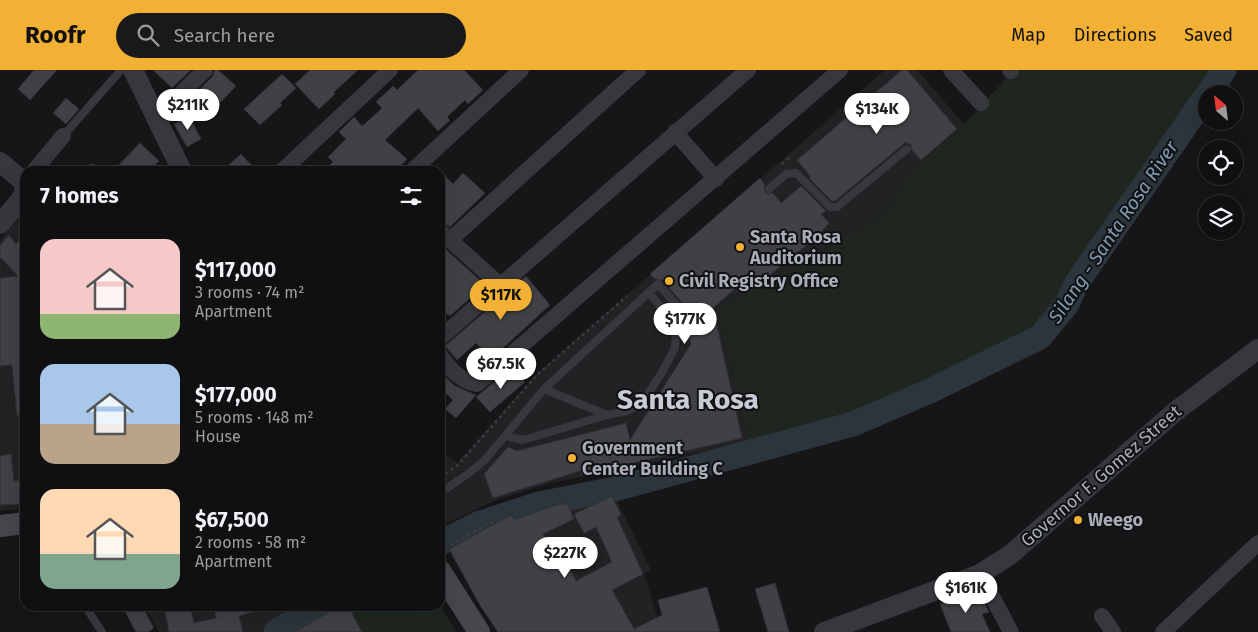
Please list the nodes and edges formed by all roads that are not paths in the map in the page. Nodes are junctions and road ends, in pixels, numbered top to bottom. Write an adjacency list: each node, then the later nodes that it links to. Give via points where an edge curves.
1 (122, 70): 13 (lane)
2 (133, 70): 11 (street)
3 (205, 70): 11 (street)
4 (390, 70): 18 (street)
5 (521, 70): 19 (street)
6 (638, 70): 25 (street)
7 (748, 70): 12 (street)
8 (840, 70): 20 (street)
9 (952, 70): 10 (street)
10 (980, 103)
11 (156, 118): 17 (street)
12 (675, 132): 20 (street); 26 (street)
13 (63, 136): 16 (street)
14 (907, 148): 22 (lane, via 837,207 830,208 796,173 786,174)
15 (0, 162): 21 (street)
16 (38, 166)
17 (180, 166)
18 (287, 166)
19 (417, 166)
20 (716, 178): 31 (street, via 477,384 467,382)
21 (20, 185)
22 (769, 189)
23 (20, 196): 24 (street)
24 (0, 224)
25 (445, 236): 26 (street)
26 (500, 285): 29 (street)
27 (649, 293): 28 (lane, via 669,317); 28 (lane, via 658,284 684,313 686,326); 32 (lane)
28 (676, 332): 33 (lane, via 670,359 642,402 627,411)
29 (445, 334)
30 (1258, 348): 39 (street, Governor F. Gomez Street, via 1176,411 1010,555)
31 (445, 361)
32 (544, 389): 33 (lane); 34 (lane)
33 (607, 415): 34 (lane, via 523,440)
34 (504, 437): 35 (lane, via 477,467)
35 (445, 489)
36 (20, 524): 37 (main road)
37 (0, 526)
38 (1258, 543): 49 (street)
39 (980, 574): 43 (street, Governor F. Gomez Street); 47 (street)
40 (445, 578): 45 (main road)
41 (88, 611): 44 (lane)
42 (1102, 616): 48 (street)
43 (846, 629): 46 (street, Governor F. Gomez Street)
44 (102, 632)
45 (479, 632)
46 (824, 632)
47 (1011, 632)
48 (1113, 632)
49 (1163, 632)

